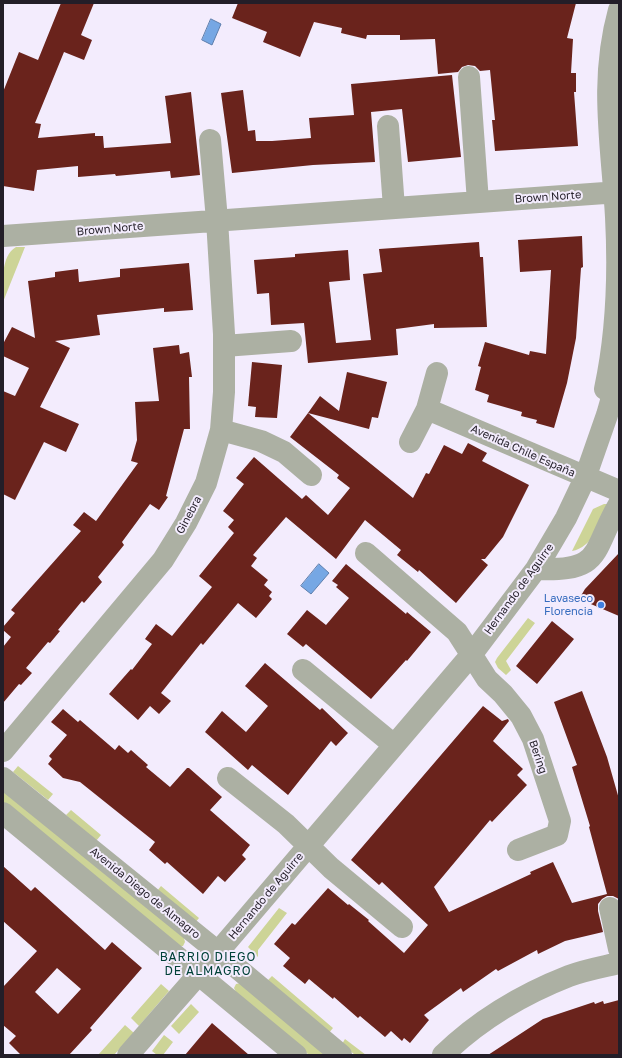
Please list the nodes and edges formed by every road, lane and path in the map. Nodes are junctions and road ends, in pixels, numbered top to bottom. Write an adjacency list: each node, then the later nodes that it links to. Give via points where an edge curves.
1 (619, 10): 5 (street, Hernando de Aguirre, via 610,50 607,89)
2 (469, 77): 6 (street)
3 (388, 126): 7 (street)
4 (210, 140): 8 (street)
5 (616, 192): 6 (street, Brown Norte); 17 (street, Hernando de Aguirre, via 617,272 610,365)
6 (478, 202): 7 (street, Brown Norte)
7 (394, 208): 8 (street, Brown Norte)
8 (217, 220): 9 (street, Brown Norte); 11 (street, Ginebra)
9 (4, 238)
10 (291, 341): 11 (street)
11 (224, 346): 15 (street, Ginebra)
12 (619, 372): 17 (street, Hernando de Aguirre, via 607,415)
13 (437, 373): 14 (street)
14 (427, 409): 16 (street); 19 (street, Avenida Chile España)
15 (221, 430): 18 (street, via 261,441 284,452); 27 (street, Ginebra, via 206,483 186,523 163,560)
16 (410, 442)
17 (591, 456): 19 (street, Hernando de Aguirre)
18 (311, 475)
19 (584, 478): 20 (street, Avenida Chile España); 23 (street, Hernando de Aguirre, via 566,518)
20 (619, 491)
21 (619, 504): 23 (street, via 598,549 586,563 562,570)
22 (366, 553): 24 (street, via 457,632)
23 (536, 569): 24 (street, Hernando de Aguirre)
24 (472, 654): 26 (street, Hernando de Aguirre); 32 (street, Bering, via 487,680 503,694 521,716 533,739 560,821 557,835)
25 (304, 670): 26 (street)
26 (394, 746): 31 (street, Hernando de Aguirre)
27 (3, 751)
28 (3, 778): 36 (street, Avenida Diego de Almagro)
29 (228, 778): 31 (street, Hernando de Aguirre, via 286,824)
30 (3, 814): 38 (street)
31 (308, 846): 34 (street, Hernando de Aguirre); 36 (street, Hernando de Aguirre)
32 (518, 850)
33 (610, 908): 35 (street)
34 (402, 927)
35 (619, 949)
36 (218, 952): 38 (street, Hernando de Aguirre); 41 (street, Avenida Diego de Almagro)
37 (619, 963): 42 (street, via 570,976 532,992 495,1014)
38 (199, 974): 39 (street, Hernando de Aguirre); 40 (street)
39 (128, 1055)
40 (296, 1055)
41 (341, 1055)
42 (443, 1055)

